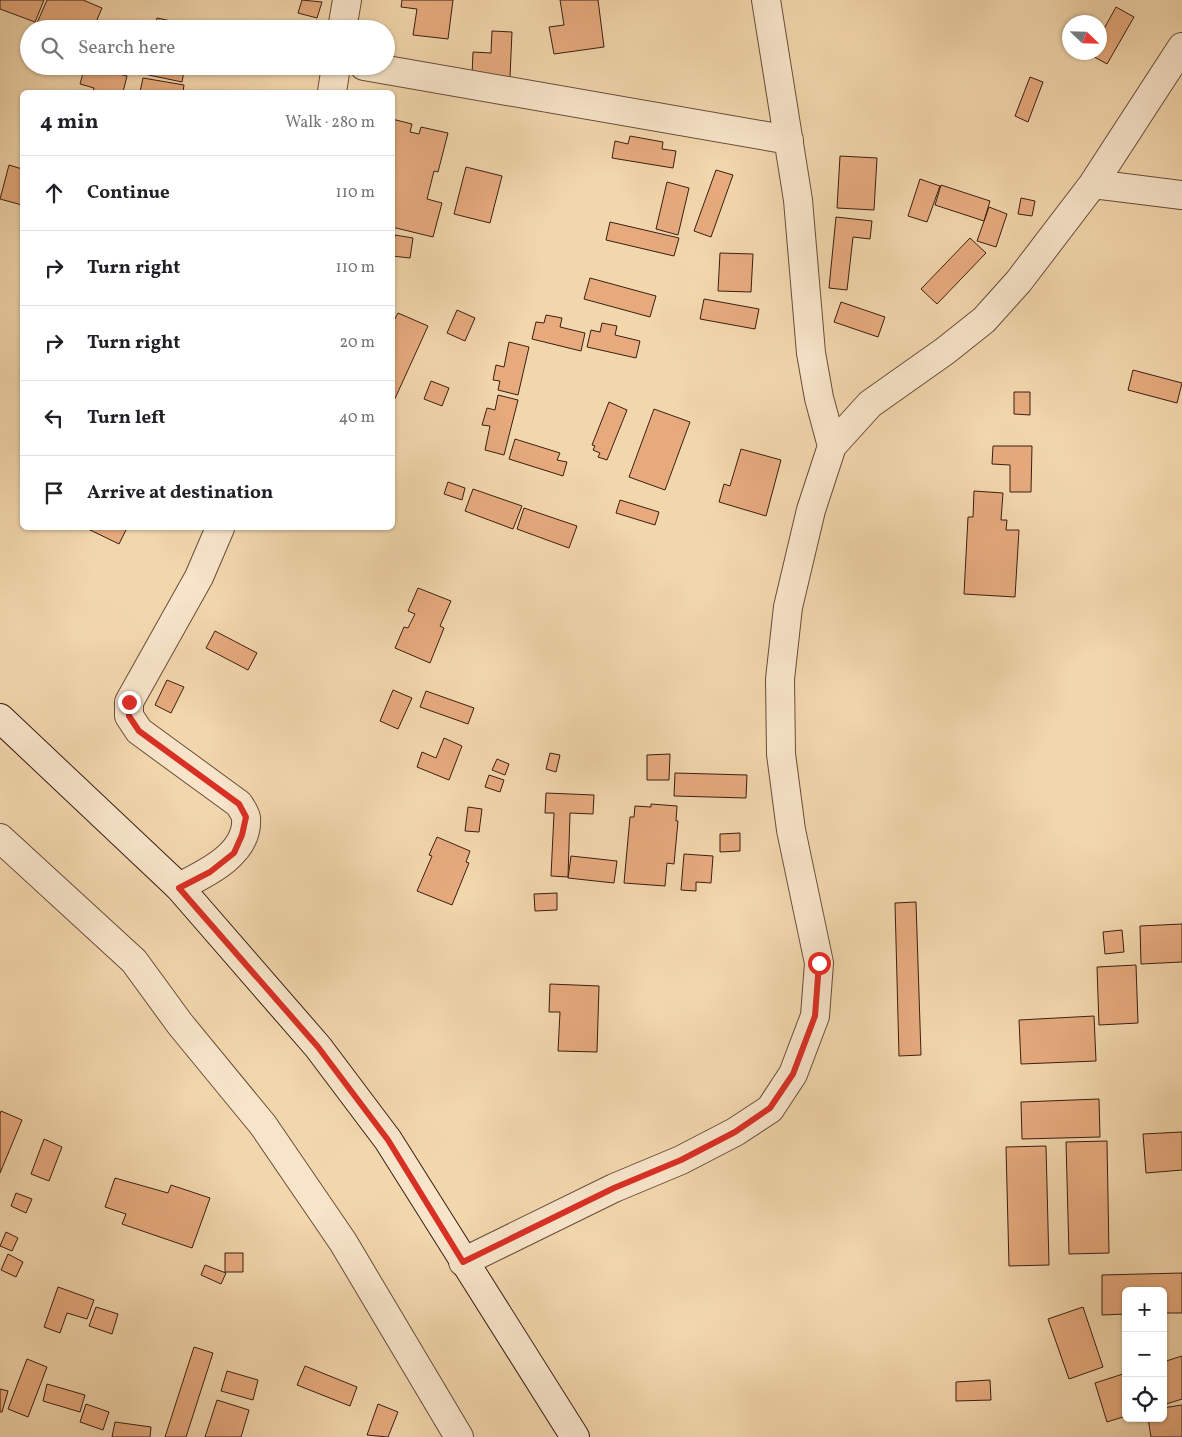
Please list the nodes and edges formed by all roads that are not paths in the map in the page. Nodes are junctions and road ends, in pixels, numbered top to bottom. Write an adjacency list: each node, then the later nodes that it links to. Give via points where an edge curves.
1 (346, 0): 3 (street)
2 (766, 0): 8 (street)
3 (343, 20)
4 (1182, 47): 9 (street)
5 (395, 71): 8 (street)
6 (335, 75): 7 (street)
7 (332, 90)
8 (789, 140): 11 (street, via 803,242 812,353 819,398)
9 (1093, 184): 10 (street); 11 (street, via 1019,281 984,320 870,404)
10 (1182, 195)
11 (832, 446): 16 (street, via 811,510 788,607 780,679 781,754 791,830 819,963 815,1016 793,1074 770,1108 735,1132)
12 (219, 530): 15 (street, via 199,577 129,702 129,716 139,731 239,804 246,817 234,853 210,872)
13 (0, 718): 15 (street)
14 (0, 838): 17 (street, via 134,960 180,1024 263,1125 343,1242)
15 (179, 888): 16 (street, via 318,1047 388,1140)
16 (463, 1262): 18 (street)
17 (459, 1437)
18 (575, 1437)

